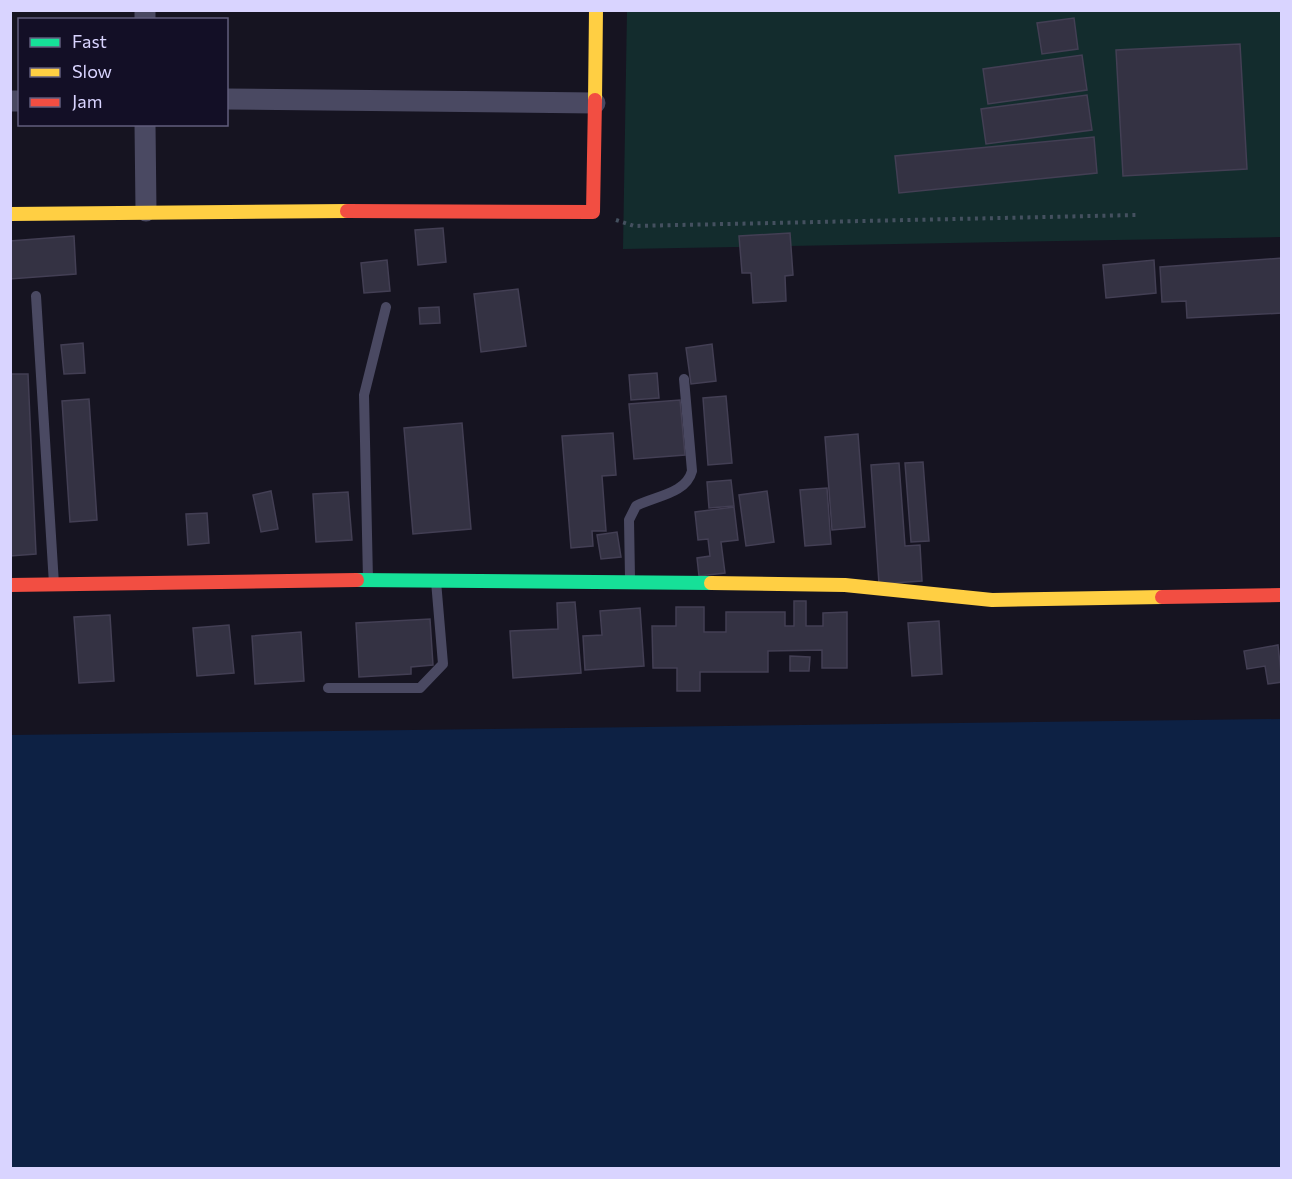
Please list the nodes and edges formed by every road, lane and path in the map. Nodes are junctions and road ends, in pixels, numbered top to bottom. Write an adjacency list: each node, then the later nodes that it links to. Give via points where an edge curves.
1 (596, 10): 3 (street)
2 (228, 99): 3 (street)
3 (595, 103): 6 (street)
4 (145, 126): 5 (street)
5 (146, 211): 6 (street); 7 (street)
6 (593, 212): 8 (path, via 634,226)
7 (10, 214)
8 (1137, 215)
9 (36, 296): 15 (lane)
10 (386, 307): 12 (lane, via 364,395)
11 (684, 379): 14 (lane, via 690,480 683,488 636,506 629,520)
12 (368, 580): 13 (street); 15 (street)
13 (436, 581): 14 (street); 18 (lane, via 443,664 435,674 420,688)
14 (630, 581): 17 (street, via 845,585 992,600)
15 (54, 584): 16 (street)
16 (10, 585)
17 (1281, 595)
18 (328, 688)

